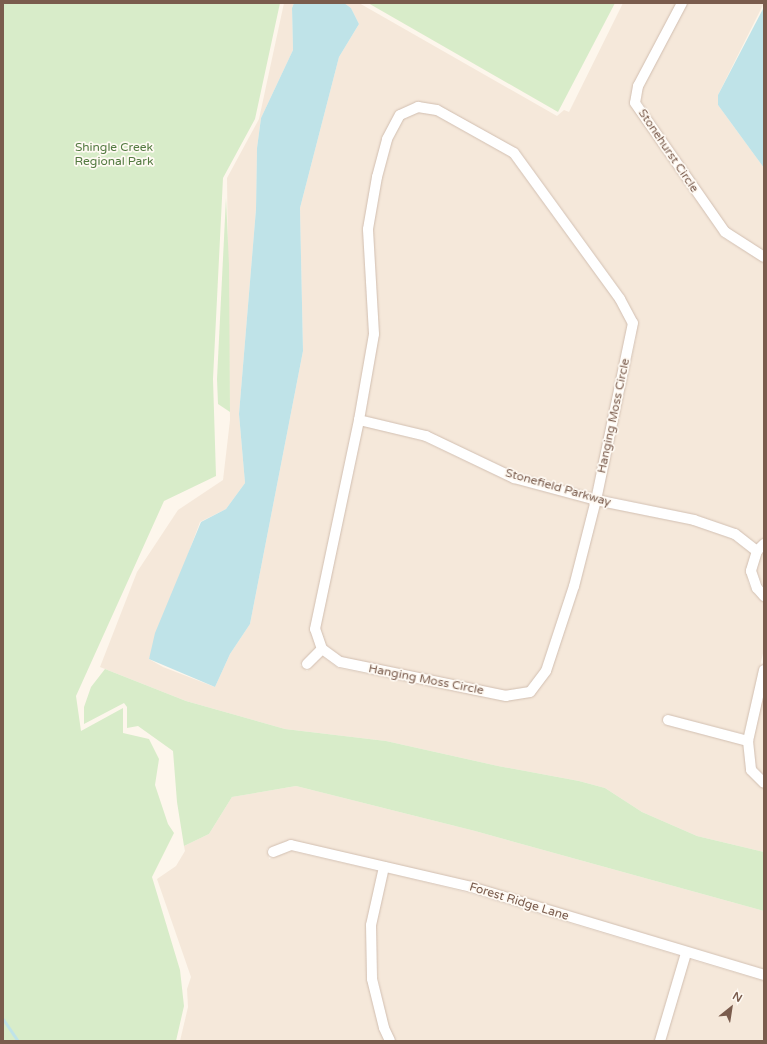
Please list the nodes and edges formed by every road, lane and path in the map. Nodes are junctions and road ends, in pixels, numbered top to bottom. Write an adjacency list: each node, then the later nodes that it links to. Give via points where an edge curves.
1 (682, 3): 2 (street, Stonehurst Circle, via 638,86 636,103 725,232)
2 (764, 257)
3 (359, 420): 4 (street, Stonefield Parkway, via 426,436 514,478); 4 (street, Hanging Moss Circle, via 374,334 368,229 377,177 388,139 400,115 418,107 437,110 514,153 620,299 633,323); 7 (street, Hanging Moss Circle, via 314,629)
4 (596, 500): 5 (street, Stonefield Parkway, via 694,520 735,534); 7 (street, Hanging Moss Circle, via 574,586 546,671 530,692 506,696 340,662)
5 (760, 547): 6 (street, via 752,571 757,588)
6 (764, 596)
7 (322, 649): 8 (street)
8 (307, 664)
9 (764, 670): 11 (street)
10 (668, 720): 11 (street)
11 (748, 741): 12 (street, via 751,770)
12 (764, 783)
13 (273, 852): 14 (street, Forest Ridge Lane, via 291,845)
14 (384, 867): 15 (street, Forest Ridge Lane, via 470,888); 17 (street, via 370,925 372,979 384,1028)
15 (686, 953): 16 (street, Forest Ridge Lane); 18 (street)
16 (764, 975)
17 (390, 1041)
18 (660, 1041)

